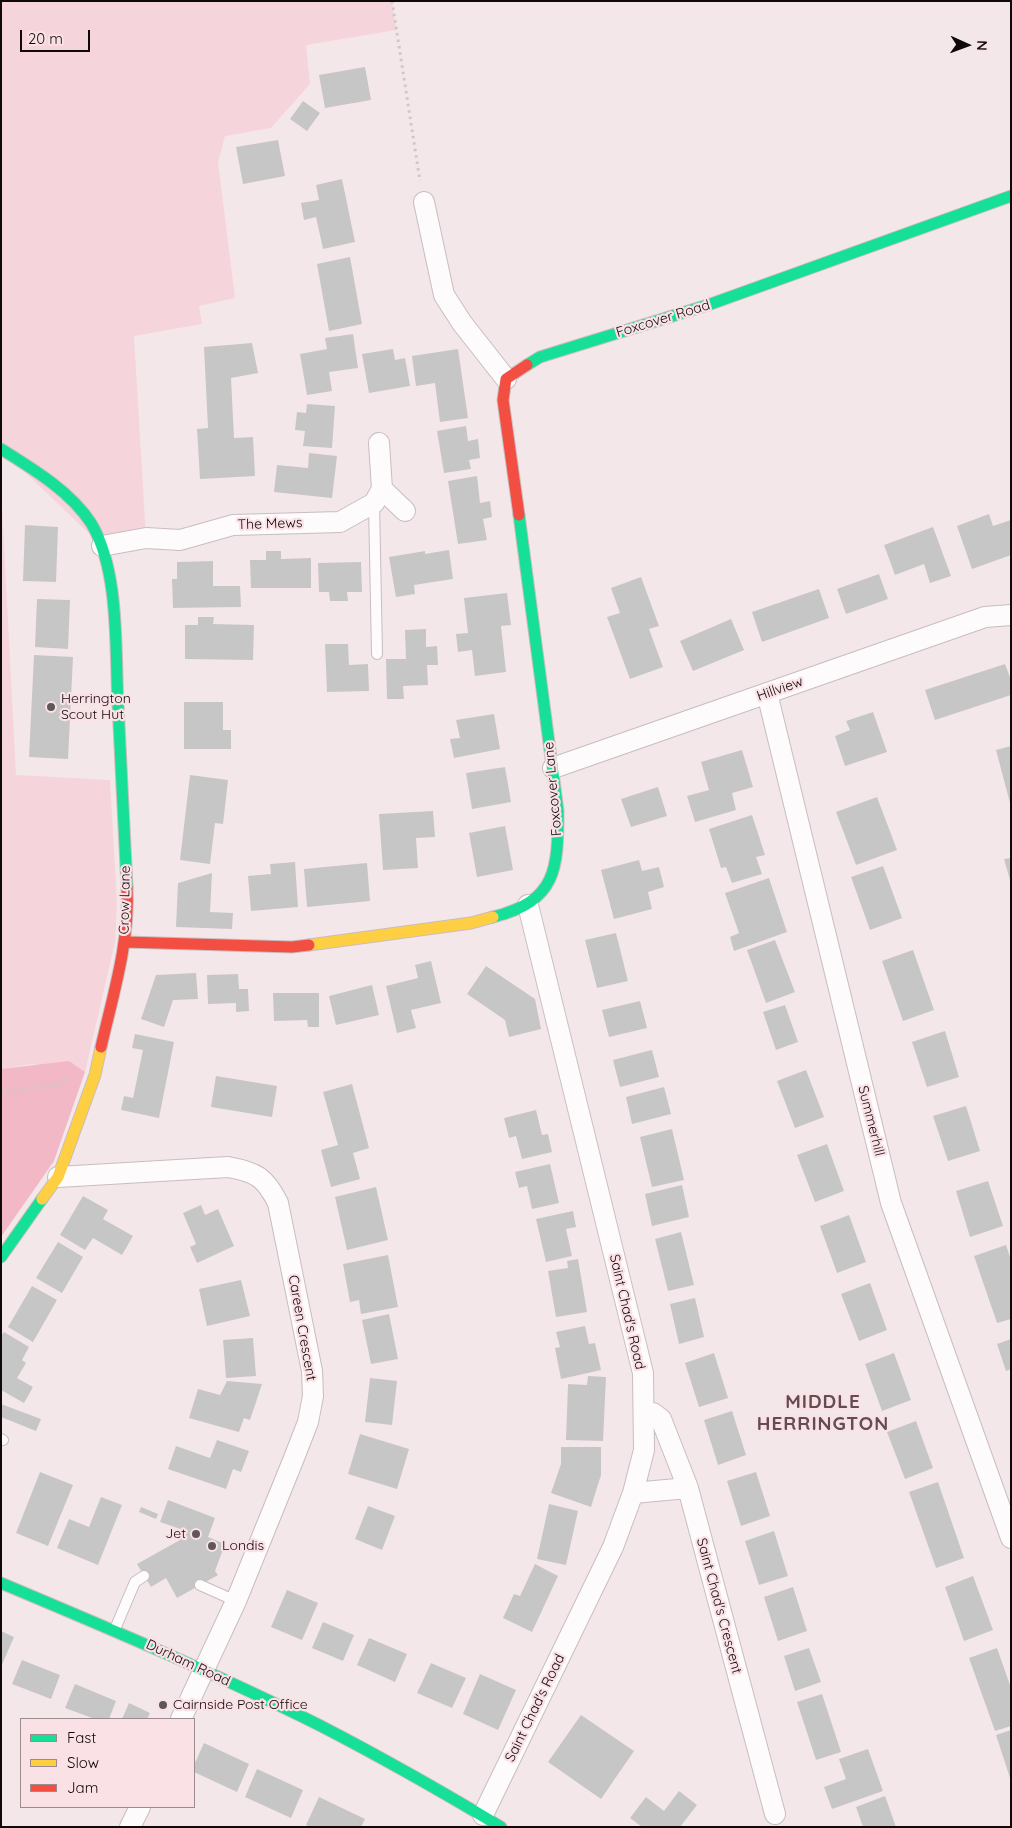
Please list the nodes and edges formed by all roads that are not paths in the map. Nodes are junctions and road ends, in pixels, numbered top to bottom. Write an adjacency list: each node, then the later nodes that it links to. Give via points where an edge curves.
1 (1011, 196): 3 (main road, Foxcover Road, via 708,305 540,357)
2 (424, 202): 3 (street, via 444,295)
3 (506, 379): 12 (main road, Foxcover Lane, via 503,400)
4 (379, 443): 6 (street)
5 (1, 449): 8 (main road, Crow Lane, via 71,500 90,523)
6 (378, 496): 7 (street); 8 (street, The Mews, via 340,522 233,525 180,540 146,538); 10 (lane)
7 (406, 511)
8 (102, 546): 14 (main road, Crow Lane, via 107,562 114,625 128,904)
9 (1010, 614): 11 (street, Hillview, via 985,617)
10 (377, 654)
11 (767, 694): 12 (street, Hillview); 20 (street, Summerhill, via 891,1202)
12 (553, 768): 13 (main road, Foxcover Lane, via 558,850 554,870 545,888)
13 (528, 905): 14 (main road, Foxcover Lane, via 471,923 292,946); 17 (street, Saint Chad's Road, via 642,1373)
14 (125, 942): 15 (main road, Crow Lane, via 95,1075)
15 (58, 1177): 16 (main road, Crow Lane); 24 (street, Careen Crescent, via 228,1167 247,1170 261,1179 278,1204 312,1371 313,1396 308,1422)
16 (1, 1257)
17 (644, 1413): 18 (street, Saint Chad's Crescent, via 653,1413 661,1419); 19 (street, Saint Chad's Road, via 644,1450)
18 (688, 1488): 19 (street); 29 (street, Saint Chad's Crescent)
19 (633, 1493): 30 (street, Saint Chad's Road, via 613,1547)
20 (1011, 1538)
21 (144, 1576): 25 (lane, via 135,1582)
22 (1, 1583): 25 (main road, Durham Road)
23 (200, 1585): 24 (lane)
24 (236, 1601): 26 (street, Careen Crescent)
25 (115, 1630): 26 (main road, Durham Road)
26 (205, 1670): 27 (street, Careen Crescent); 30 (main road, Durham Road, via 410,1772)
27 (181, 1718)
28 (140, 1808): 31 (street)
29 (775, 1814)
30 (483, 1815): 32 (main road, Durham Road)
31 (130, 1827)
32 (501, 1827)

